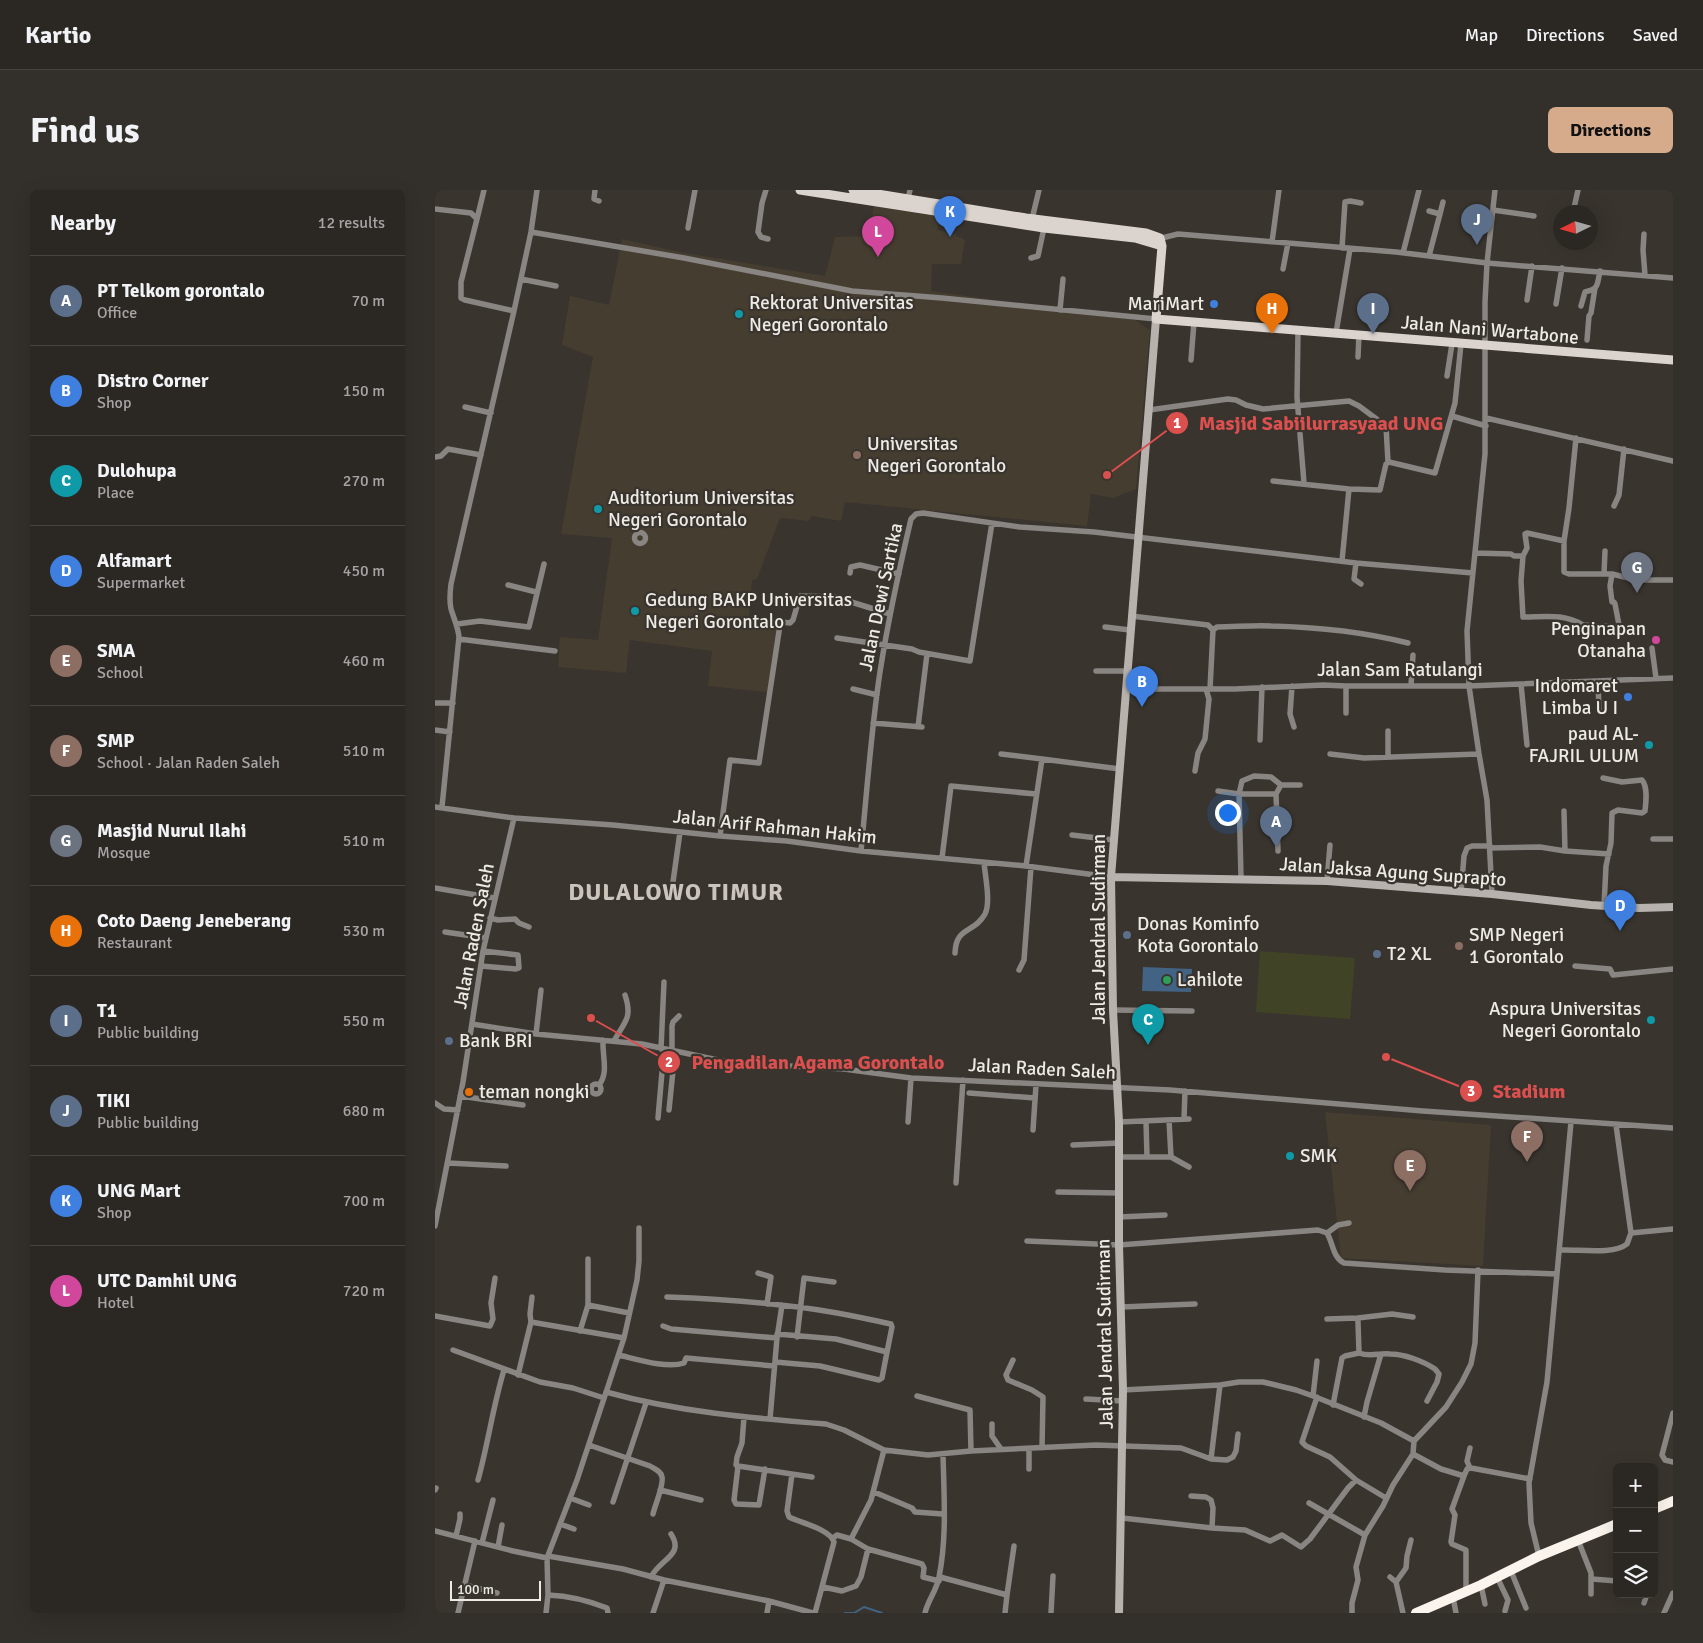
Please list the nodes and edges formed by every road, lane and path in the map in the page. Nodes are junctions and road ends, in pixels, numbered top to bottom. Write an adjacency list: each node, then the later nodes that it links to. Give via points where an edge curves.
1 (484, 190): 23 (street)
2 (537, 190): 27 (street)
3 (595, 190): 14 (street, via 594,199)
4 (695, 190): 25 (street)
5 (766, 190): 29 (street, via 758,232 761,237)
6 (800, 190): 24 (main road)
7 (853, 190): 13 (main road)
8 (1039, 190): 24 (street)
9 (1279, 190): 31 (street)
10 (1419, 190): 35 (street)
11 (1495, 190): 19 (street)
12 (1578, 190): 17 (street)
13 (909, 195): 24 (main road)
14 (599, 201)
15 (1443, 202): 21 (street)
16 (1361, 203): 33 (street, via 1345,202)
17 (1575, 205)
18 (435, 209): 23 (street, via 471,213)
19 (1493, 210): 22 (street); 38 (street)
20 (1429, 211): 21 (street)
21 (1441, 214): 36 (street)
22 (1535, 216)
23 (477, 219): 53 (street, via 461,282 461,298)
24 (1028, 221): 26 (main road); 30 (main road, via 1135,231 1154,235)
25 (688, 228)
26 (1044, 228): 30 (main road); 37 (street, via 1038,256)
27 (531, 232): 46 (street); 52 (street, via 852,290)
28 (1644, 234): 43 (street)
29 (769, 239)
30 (1158, 242): 31 (street, via 1178,234); 54 (main road, Jalan Jendral Sudirman)
31 (1272, 242): 32 (street)
32 (1288, 243): 33 (street); 40 (street)
33 (1342, 248): 34 (street)
34 (1350, 249): 35 (street); 57 (street)
35 (1403, 253): 36 (street)
36 (1429, 256): 38 (street)
37 (1031, 258)
38 (1487, 263): 39 (street); 61 (street)
39 (1532, 266): 41 (street); 49 (street)
40 (1283, 268)
41 (1562, 268): 42 (street); 50 (street)
42 (1600, 271): 43 (street); 48 (street)
43 (1645, 275): 44 (street)
44 (1673, 278)
45 (1063, 279): 52 (street)
46 (521, 280): 47 (street); 53 (street)
47 (557, 286)
48 (1595, 288): 51 (street, via 1585,292); 59 (street)
49 (1527, 300)
50 (1556, 304)
51 (1581, 306)
52 (1060, 310): 54 (street)
53 (515, 311): 69 (street)
54 (1156, 319): 55 (main road, Jalan Nani Wartabone); 68 (street, Jalan Jendral Sudirman)
55 (1194, 322): 56 (main road, Jalan Nani Wartabone); 63 (street)
56 (1298, 331): 57 (main road, Jalan Nani Wartabone); 67 (street)
57 (1336, 333): 58 (main road, Jalan Nani Wartabone)
58 (1359, 335): 60 (main road, Jalan Nani Wartabone); 62 (street)
59 (1587, 340)
60 (1456, 344): 61 (main road, Jalan Nani Wartabone); 65 (street); 70 (street, via 1459,376)
61 (1484, 346): 64 (main road, Jalan Nani Wartabone); 71 (street)
62 (1358, 357)
63 (1191, 360)
64 (1673, 360)
65 (1447, 376)
66 (465, 407): 69 (street)
67 (1298, 407): 68 (street, via 1263,409 1228,399); 78 (street, via 1349,401 1359,406 1386,426); 80 (street)
68 (1149, 410): 84 (street, Jalan Jendral Sudirman)
69 (491, 413): 75 (street)
70 (1451, 416): 72 (street); 78 (street, via 1435,473)
71 (1486, 418): 72 (street); 73 (street)
72 (1486, 426): 87 (street)
73 (1576, 438): 74 (street); 85 (street)
74 (1624, 449): 77 (street); 82 (street, via 1619,495)
75 (481, 455): 76 (street, via 448,449); 103 (street, via 451,584 451,608)
76 (435, 457)
77 (1673, 461)
78 (1387, 462): 81 (street, via 1380,490)
79 (1273, 480): 80 (street)
80 (1304, 483): 81 (street)
81 (1349, 489): 89 (street)
82 (1614, 506)
83 (992, 523): 84 (street, Jalan Dewi Sartika); 94 (street, Jalan Dewi Sartika, via 916,514 911,519); 113 (street, via 970,661)
84 (1139, 539): 89 (street, Jalan Dewi Sartika); 102 (street, Jalan Jendral Sudirman)
85 (1564, 542): 88 (street, via 1525,534 1527,548); 95 (street, via 1564,572)
86 (1605, 551): 95 (street)
87 (1475, 553): 88 (street); 93 (street)
88 (1523, 556): 96 (street, via 1523,617 1553,615 1583,625 1617,627 1615,604 1611,597)
89 (1342, 561): 90 (street, Jalan Dewi Sartika)
90 (1356, 563): 93 (street, Jalan Dewi Sartika); 98 (street, via 1354,579)
91 (543, 564): 100 (street)
92 (850, 573): 94 (street, via 851,567 856,565)
93 (1473, 573): 124 (street, via 1467,631)
94 (899, 574): 101 (street, Jalan Dewi Sartika)
95 (1604, 574): 96 (street)
96 (1612, 574): 97 (street, via 1637,580)
97 (1673, 580)
98 (1361, 584)
99 (509, 585): 100 (street)
100 (536, 592): 103 (street, via 529,627 480,621)
101 (890, 614): 110 (street, Jalan Dewi Sartika); 161 (street, via 835,597 800,596 793,620 780,625 759,763 730,760)
102 (1131, 616): 105 (street, Jalan Jendral Sudirman); 106 (street, via 1208,626)
103 (457, 624): 108 (street)
104 (1105, 627): 105 (street)
105 (1130, 630): 116 (street, Jalan Jendral Sudirman)
106 (1213, 630): 109 (street, via 1217,627 1292,627 1358,632); 128 (street)
107 (837, 638): 110 (street)
108 (459, 639): 112 (street); 131 (street)
109 (1408, 643)
110 (885, 646): 113 (street); 129 (street, Jalan Dewi Sartika)
111 (1652, 648): 117 (street)
112 (555, 651)
113 (927, 654): 134 (street, via 920,727)
114 (1413, 655): 121 (street)
115 (1096, 671): 116 (street)
116 (1128, 671): 127 (street, Jalan Jendral Sudirman)
117 (1655, 678): 118 (street, Jalan Sam Ratulangi); 119 (street, Jalan Sam Ratulangi)
118 (1673, 678)
119 (1598, 682): 120 (street, Jalan Sam Ratulangi); 132 (street)
120 (1521, 684): 124 (street, Jalan Sam Ratulangi); 140 (street)
121 (1411, 685): 123 (street, Jalan Sam Ratulangi); 124 (street, Jalan Sam Ratulangi)
122 (1292, 686): 123 (street, Jalan Sam Ratulangi); 125 (street, Jalan Sam Ratulangi); 135 (street, via 1290,714)
123 (1346, 686): 133 (street)
124 (1469, 686): 143 (street)
125 (1262, 687): 128 (street, Jalan Sam Ratulangi); 139 (street)
126 (853, 688): 129 (street)
127 (1127, 689): 128 (street, Jalan Sam Ratulangi); 146 (street, Jalan Jendral Sudirman)
128 (1208, 689): 147 (street, via 1205,739)
129 (877, 695): 134 (street, Jalan Dewi Sartika)
130 (435, 703): 131 (street)
131 (453, 704): 138 (street)
132 (1599, 711)
133 (1346, 712)
134 (873, 723): 168 (street, Jalan Dewi Sartika)
135 (1294, 727)
136 (435, 730): 138 (street)
137 (1388, 731): 144 (street)
138 (450, 732): 156 (street)
139 (1260, 740)
140 (1527, 745)
141 (1001, 754): 145 (street)
142 (1330, 754): 144 (street, via 1357,758)
143 (1479, 754): 144 (street); 166 (street, via 1487,800)
144 (1388, 757)
145 (1042, 759): 146 (street); 152 (street)
146 (1121, 769): 164 (street, Jalan Jendral Sudirman)
147 (1195, 771)
148 (1603, 778): 170 (street, via 1622,782 1642,780 1645,786 1644,812 1612,812)
149 (1281, 785): 150 (street); 153 (street, via 1271,777 1254,776 1242,781); 154 (street)
150 (1300, 785)
151 (1218, 791): 153 (street)
152 (1036, 794): 171 (street, via 951,786); 173 (street)
153 (1239, 794): 154 (street); 175 (street)
154 (1276, 794): 167 (street)
155 (435, 807): 156 (street, Jalan Arif Rahman Hakim)
156 (442, 807): 158 (street, Jalan Arif Rahman Hakim)
157 (1563, 812): 169 (street)
158 (514, 818): 159 (street, Jalan Arif Rahman Hakim); 181 (street, Jalan Raden Saleh)
159 (680, 832): 161 (street, Jalan Arif Rahman Hakim); 177 (street)
160 (1072, 835): 164 (street)
161 (720, 836): 168 (street, Jalan Arif Rahman Hakim)
162 (1653, 839): 163 (street)
163 (1673, 839)
164 (1114, 840): 174 (street, Jalan Jendral Sudirman)
165 (1330, 845): 176 (street)
166 (1490, 847): 169 (street, via 1540,847); 179 (street, via 1467,848); 180 (street)
167 (1278, 850)
168 (861, 851): 171 (street, Jalan Arif Rahman Hakim)
169 (1565, 851): 170 (street)
170 (1609, 854): 182 (street)
171 (942, 858): 172 (street, Jalan Arif Rahman Hakim)
172 (984, 862): 173 (street, Jalan Arif Rahman Hakim); 189 (street, via 986,909 977,923 961,934)
173 (1028, 866): 174 (street, Jalan Arif Rahman Hakim); 193 (street, via 1024,960)
174 (1111, 877): 175 (street, Jalan Jaksa Agung Suprapto); 197 (street, Jalan Jendral Sudirman)
175 (1241, 878): 176 (street, Jalan Jaksa Agung Suprapto)
176 (1327, 881): 179 (street, Jalan Jaksa Agung Suprapto)
177 (673, 882)
178 (435, 888): 181 (street)
179 (1461, 892): 180 (street, Jalan Jaksa Agung Suprapto)
180 (1492, 894): 182 (street, Jalan Jaksa Agung Suprapto)
181 (494, 898): 184 (street, Jalan Raden Saleh)
182 (1604, 906): 183 (street, Jalan Jaksa Agung Suprapto)
183 (1673, 907)
184 (490, 918): 185 (street, via 515,919); 187 (street, Jalan Raden Saleh)
185 (529, 927)
186 (445, 932): 187 (street)
187 (485, 938): 188 (street, Jalan Raden Saleh)
188 (483, 951): 190 (street, Jalan Raden Saleh); 190 (street, via 518,955 519,968)
189 (955, 953)
190 (481, 966): 200 (street, Jalan Raden Saleh)
191 (1575, 966): 192 (street, via 1610,969 1613,975)
192 (1673, 969)
193 (1019, 970)
194 (664, 982): 204 (street)
195 (541, 990): 201 (street)
196 (625, 995): 203 (street, via 627,1020)
197 (1113, 1010): 198 (street); 210 (street, Jalan Jendral Sudirman)
198 (1192, 1011)
199 (679, 1016): 205 (street, via 672,1026)
200 (472, 1024): 201 (street, Jalan Raden Saleh); 213 (street)
201 (536, 1034): 202 (street, Jalan Raden Saleh)
202 (603, 1040): 203 (street, Jalan Raden Saleh); 208 (street, via 605,1067)
203 (614, 1041): 204 (street, Jalan Raden Saleh)
204 (663, 1049): 205 (street, Jalan Raden Saleh); 219 (street)
205 (673, 1051): 206 (street, Jalan Raden Saleh, via 732,1063 844,1069); 218 (street)
206 (911, 1078): 207 (street, Jalan Raden Saleh); 221 (street)
207 (963, 1080): 209 (street, Jalan Raden Saleh); 236 (street)
208 (599, 1085)
209 (1036, 1085): 210 (street, Jalan Raden Saleh); 214 (street)
210 (1116, 1088): 211 (street, Jalan Raden Saleh); 222 (street, Jalan Jendral Sudirman)
211 (1185, 1091): 220 (street, via 1187,1119); 224 (street, Jalan Raden Saleh)
212 (969, 1094): 214 (street)
213 (460, 1096): 216 (street); 217 (street)
214 (1035, 1098): 227 (street)
215 (435, 1103): 217 (street, via 444,1109)
216 (523, 1105)
217 (457, 1110): 233 (street)
218 (669, 1110)
219 (658, 1118)
220 (1169, 1120): 223 (street); 232 (street)
221 (908, 1122)
222 (1119, 1122): 223 (street); 228 (street, Jalan Jendral Sudirman)
223 (1146, 1122): 231 (street)
224 (1571, 1122): 225 (street, Jalan Raden Saleh); 250 (street)
225 (1616, 1125): 226 (street, Jalan Raden Saleh); 247 (street)
226 (1673, 1128)
227 (1033, 1130)
228 (1119, 1143): 229 (street); 230 (street, Jalan Jendral Sudirman)
229 (1073, 1145)
230 (1119, 1157): 231 (street); 238 (street, Jalan Jendral Sudirman)
231 (1147, 1157): 232 (street)
232 (1171, 1157): 235 (street)
233 (448, 1162): 234 (street); 239 (street)
234 (505, 1166)
235 (1189, 1167)
236 (956, 1183)
237 (1057, 1192): 238 (street)
238 (1119, 1193): 241 (street, Jalan Jendral Sudirman)
239 (437, 1206): 243 (street)
240 (1165, 1215): 241 (street)
241 (1119, 1217): 249 (street, Jalan Jendral Sudirman)
242 (1349, 1223): 246 (street)
243 (435, 1226)
244 (639, 1228): 265 (street, via 639,1261)
245 (1673, 1229): 247 (street)
246 (1327, 1232): 249 (street, via 1318,1230); 252 (street, via 1335,1255 1343,1263)
247 (1631, 1233): 250 (street, via 1627,1244 1621,1248)
248 (1027, 1241): 249 (street)
249 (1119, 1245): 263 (street, Jalan Jendral Sudirman)
250 (1560, 1250): 254 (street)
251 (588, 1259): 261 (street)
252 (1478, 1270): 254 (street); 302 (street, via 1471,1364 1445,1407)
253 (758, 1273): 259 (street, via 771,1277)
254 (1557, 1274): 323 (street, via 1547,1382)
255 (495, 1278): 266 (street, via 490,1326)
256 (834, 1282): 264 (street, via 805,1278)
257 (533, 1297): 270 (street)
258 (667, 1297): 259 (street)
259 (767, 1304): 262 (street)
260 (1195, 1304): 263 (street)
261 (587, 1305): 265 (street); 272 (street)
262 (782, 1305): 264 (street); 273 (street)
263 (1121, 1307): 287 (street, Jalan Jendral Sudirman)
264 (801, 1308): 274 (street); 277 (street, via 891,1324)
265 (629, 1313): 275 (street)
266 (435, 1316)
267 (1413, 1317): 269 (street, via 1387,1314)
268 (1327, 1318): 269 (street)
269 (1358, 1318): 278 (street)
270 (531, 1322): 272 (street); 285 (street)
271 (663, 1326): 273 (street)
272 (580, 1331): 275 (street)
273 (777, 1336): 274 (street); 283 (street)
274 (797, 1336): 277 (street, via 836,1340)
275 (624, 1338): 280 (street)
276 (453, 1350): 284 (street)
277 (887, 1352): 283 (street, via 879,1380 820,1366)
278 (1359, 1353): 279 (street, via 1368,1356); 295 (street, via 1342,1358)
279 (1381, 1354): 292 (street, via 1405,1357 1437,1371 1439,1376); 298 (street)
280 (619, 1355): 283 (street, via 669,1365 684,1363 686,1358); 288 (street)
281 (1013, 1360): 305 (street, via 1006,1375 1008,1380 1043,1397)
282 (1317, 1361): 290 (street)
283 (774, 1364): 299 (street)
284 (504, 1370): 285 (street); 324 (street)
285 (518, 1374): 288 (street, via 540,1382)
286 (1221, 1385): 287 (street); 290 (street, via 1263,1382); 314 (street)
287 (1123, 1390): 293 (street, Jalan Jendral Sudirman)
288 (605, 1395): 294 (street); 303 (street)
289 (917, 1396): 310 (street, via 969,1410)
290 (1315, 1397): 295 (street); 325 (street, via 1302,1442 1330,1457)
291 (1086, 1399): 293 (street)
292 (1427, 1401)
293 (1123, 1402): 304 (street, Jalan Jendral Sudirman)
294 (646, 1403): 297 (street); 313 (street)
295 (1333, 1405): 298 (street)
296 (1673, 1413): 315 (street, via 1662,1455 1665,1460)
297 (744, 1417): 299 (street); 316 (street, via 742,1443 736,1460)
298 (1364, 1417): 302 (street)
299 (770, 1419): 309 (street, via 826,1424)
300 (992, 1424): 307 (street, via 993,1436)
301 (1238, 1434): 314 (street, via 1233,1457)
302 (1414, 1441): 312 (street)
303 (589, 1445): 313 (street); 329 (street)
304 (1123, 1445): 305 (street); 314 (street, via 1181,1448); 342 (street, Jalan Jendral Sudirman)
305 (1042, 1448): 308 (street)
306 (1470, 1448): 317 (street)
307 (1001, 1449): 308 (street); 310 (street)
308 (1029, 1449): 318 (street)
309 (884, 1450): 311 (street); 327 (street)
310 (971, 1450): 311 (street)
311 (943, 1454): 340 (street)
312 (1413, 1454): 321 (street); 330 (street)
313 (628, 1458): 326 (street, via 659,1471 662,1477); 334 (street)
314 (1211, 1459)
315 (1673, 1462)
316 (738, 1466): 319 (street); 319 (street, via 736,1504 760,1503)
317 (1469, 1468): 321 (street); 323 (street)
318 (1029, 1469)
319 (765, 1470): 320 (street)
320 (791, 1474): 322 (street); 352 (street, via 789,1517)
321 (1464, 1476): 376 (street, via 1452,1509 1455,1515 1451,1542 1466,1550)
322 (812, 1477)
323 (1530, 1479): 361 (street, via 1531,1523)
324 (478, 1480)
325 (1356, 1480): 330 (street); 341 (street)
326 (660, 1490): 332 (street); 339 (street)
327 (874, 1492): 340 (street, via 915,1512); 353 (street)
328 (1191, 1496): 346 (street, via 1211,1500)
329 (570, 1498): 336 (street); 343 (street)
330 (1386, 1498): 350 (street)
331 (493, 1500): 357 (street)
332 (701, 1500)
333 (1673, 1501): 337 (highway)
334 (613, 1502)
335 (1309, 1503): 341 (street)
336 (589, 1505)
337 (1656, 1508)
338 (460, 1514): 351 (street)
339 (653, 1514)
340 (943, 1514): 368 (street, via 944,1539)
341 (1328, 1515): 346 (street, via 1301,1547 1282,1534 1270,1541 1245,1530); 350 (street)
342 (1122, 1518): 346 (street); 398 (street, Jalan Jendral Sudirman)
343 (560, 1524): 347 (street); 362 (street)
344 (502, 1525): 359 (street)
345 (1613, 1526): 355 (highway)
346 (1212, 1528)
347 (574, 1529)
348 (435, 1531): 351 (street)
349 (671, 1534): 365 (street, via 677,1547)
350 (1365, 1535): 399 (street, via 1356,1567)
351 (456, 1536): 356 (street)
352 (833, 1538): 353 (street, via 837,1535); 375 (street)
353 (851, 1539): 360 (street)
354 (1411, 1540): 372 (street, via 1406,1568)
355 (1578, 1540): 361 (highway); 369 (street)
356 (475, 1541): 357 (street); 373 (street)
357 (482, 1543): 359 (street)
358 (1014, 1546): 381 (street)
359 (498, 1547): 362 (street)
360 (869, 1549): 368 (street, via 921,1564 923,1577); 375 (street, via 856,1586 842,1591)
361 (1539, 1556): 363 (highway)
362 (547, 1557): 365 (street, via 623,1569); 380 (street)
363 (1511, 1571): 367 (highway); 387 (street)
364 (1053, 1576): 397 (street)
365 (651, 1577): 370 (street)
366 (1390, 1577): 372 (street)
367 (1497, 1577): 374 (highway); 388 (street, via 1508,1600)
368 (939, 1579): 381 (street); 395 (street)
369 (1592, 1579): 371 (street); 379 (street)
370 (664, 1580): 384 (street); 392 (street)
371 (1613, 1581)
372 (1396, 1582): 400 (street)
373 (465, 1585): 377 (street); 389 (street)
374 (1481, 1585): 376 (highway); 386 (street)
375 (823, 1587): 394 (street)
376 (1466, 1592): 382 (highway)
377 (497, 1593)
378 (1673, 1593): 403 (street)
379 (1591, 1594)
380 (548, 1595): 390 (street); 391 (street, via 586,1600 607,1608)
381 (1007, 1595): 396 (street)
382 (1453, 1598): 401 (highway); 402 (street)
383 (1646, 1598): 385 (street)
384 (769, 1601): 393 (street); 394 (street)
385 (1644, 1603)
386 (1485, 1604)
387 (1526, 1608)
388 (1505, 1611)
389 (458, 1613)
390 (546, 1613)
391 (608, 1613)
392 (653, 1613)
393 (767, 1613)
394 (814, 1613)
395 (925, 1613)
396 (1005, 1613)
397 (1051, 1613)
398 (1119, 1613)
399 (1352, 1613)
400 (1403, 1613)
401 (1416, 1613)
402 (1456, 1613)
403 (1664, 1613)

